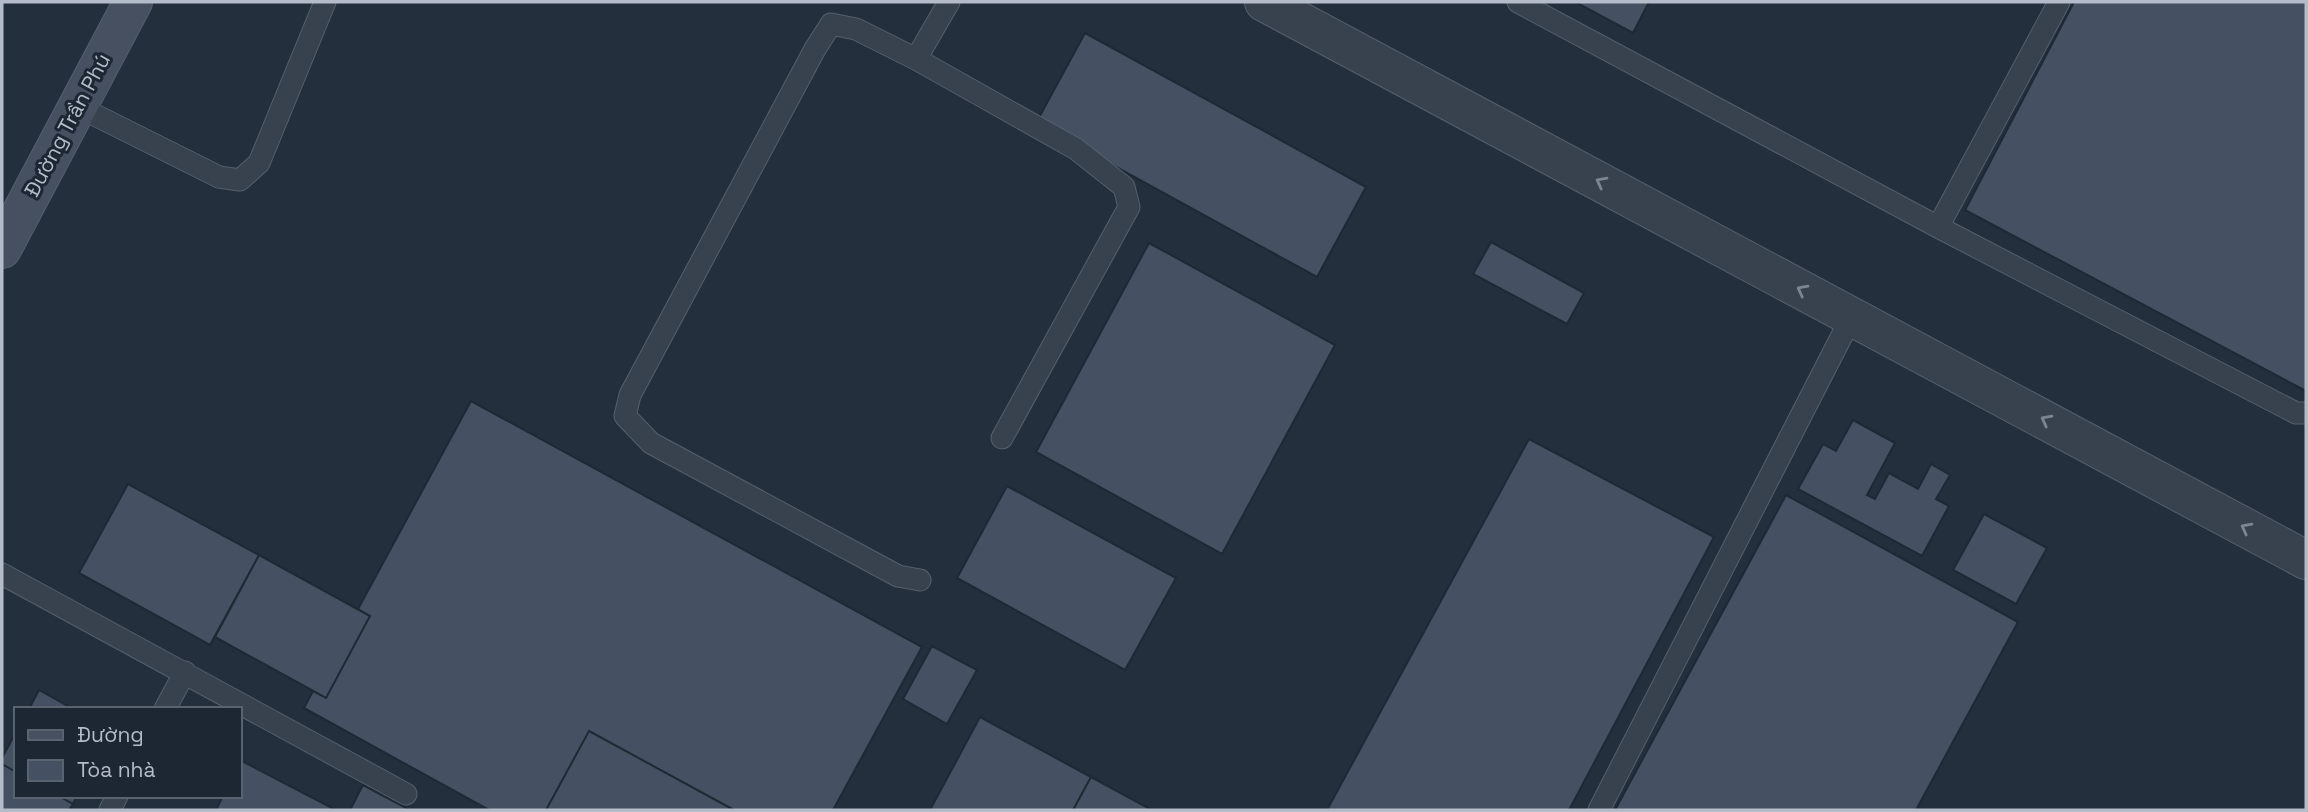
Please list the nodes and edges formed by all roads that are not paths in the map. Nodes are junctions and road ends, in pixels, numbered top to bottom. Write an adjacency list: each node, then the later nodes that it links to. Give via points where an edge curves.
1 (326, 2): 8 (lane, via 259,163 240,180 219,177)
2 (949, 2): 7 (lane)
3 (1264, 2): 11 (street, one-way to 3)
4 (1518, 2): 9 (lane)
5 (2059, 2): 9 (lane)
6 (129, 3): 8 (main road, Đường Trần Phú)
7 (916, 59): 13 (lane, via 1076,149 1124,187 1129,207); 16 (lane, via 856,29 831,24 630,395 625,416 651,443 898,576)
8 (77, 106): 10 (main road, Đường Trần Phú)
9 (1938, 227): 12 (lane, via 2296,412)
10 (2, 248)
11 (1852, 316): 14 (street, one-way to 11); 20 (lane)
12 (2306, 413)
13 (1002, 438)
14 (2306, 560)
15 (2, 574): 17 (lane)
16 (920, 580)
17 (185, 672): 18 (lane); 19 (lane)
18 (166, 707)
19 (406, 794)
20 (1599, 810)

